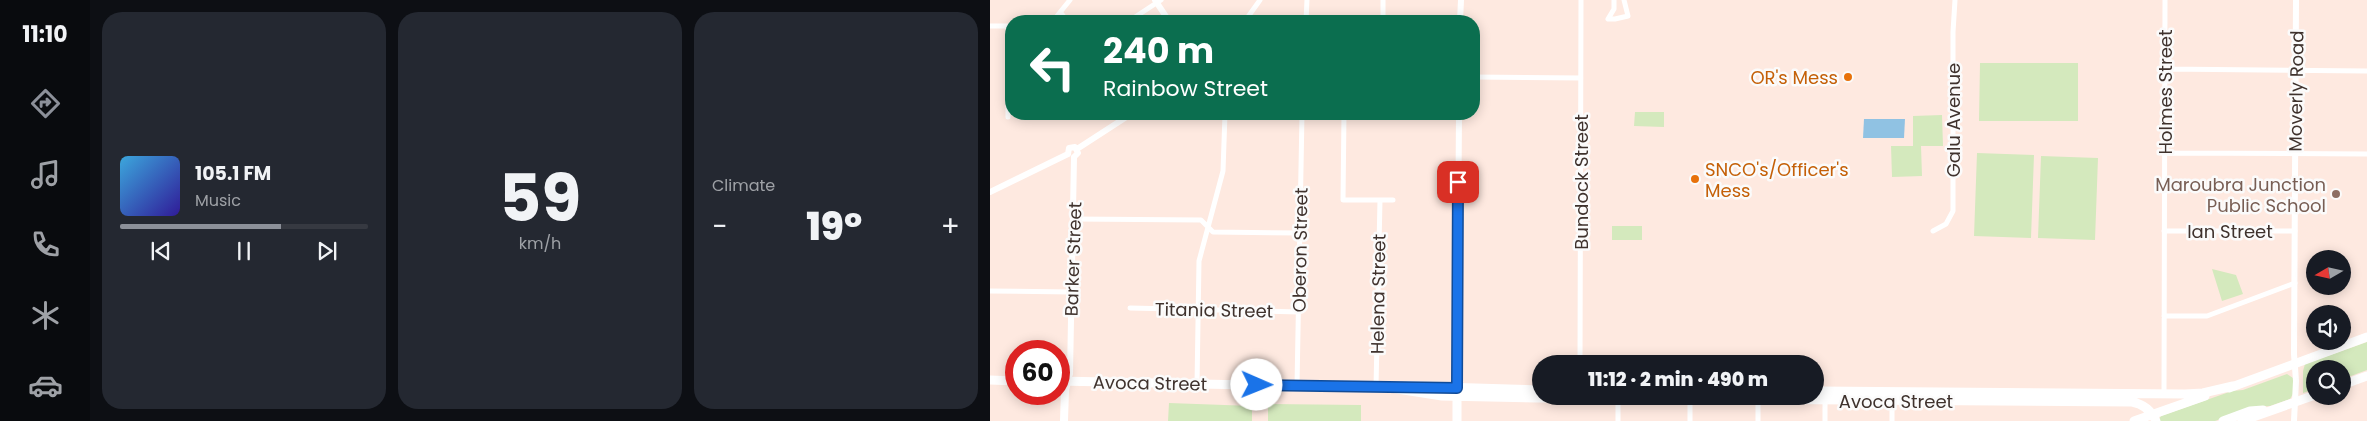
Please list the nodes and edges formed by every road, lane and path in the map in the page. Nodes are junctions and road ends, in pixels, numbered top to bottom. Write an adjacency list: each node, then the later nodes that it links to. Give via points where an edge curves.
1 (1070, 0): 13 (street)
2 (1260, 0): 16 (street)
3 (1307, 0): 17 (street)
4 (1383, 0): 18 (street)
5 (1460, 0): 19 (street)
6 (1581, 0): 26 (street, Bundock Street)
7 (1614, 0): 8 (street, via 1614,10 1608,19 1615,20 1628,16)
8 (1624, 0)
9 (1955, 0): 41 (street, Galu Avenue, via 1953,211 1946,224)
10 (2166, 0): 22 (street, Holmes Street)
11 (2296, 0): 23 (street, Moverly Road)
12 (1157, 1): 14 (street); 15 (street)
13 (1061, 13)
14 (1137, 15)
15 (1165, 15)
16 (1249, 15)
17 (1306, 15)
18 (1383, 15)
19 (1460, 15)
20 (990, 26): 21 (street)
21 (1005, 26)
22 (2165, 70): 23 (street); 32 (street, Holmes Street)
23 (2297, 70): 24 (street); 33 (street, Moverly Road)
24 (2367, 71)
25 (1480, 77): 26 (street)
26 (1581, 78): 53 (street, Bundock Street)
27 (1121, 120): 35 (street)
28 (1226, 120): 40 (street, via 1224,163)
29 (1302, 120): 44 (street, Oberon Street)
30 (1344, 120): 37 (street, via 1343,200)
31 (1459, 120): 66 (street)
32 (2165, 153): 33 (street); 42 (street, Holmes Street)
33 (2295, 154): 34 (street); 43 (street, Moverly Road)
34 (2367, 154)
35 (1071, 156): 36 (street); 39 (street, Barker Street)
36 (990, 192)
37 (1380, 200): 38 (street); 64 (street, Helena Street)
38 (1393, 200)
39 (1074, 219): 40 (street, via 1201,220); 47 (street, Barker Street)
40 (1208, 228): 44 (street, via 1213,232); 49 (street, via 1199,261)
41 (1933, 230)
42 (2164, 231): 43 (street, Ian Street); 51 (street, Holmes Street)
43 (2295, 231): 45 (street, Moverly Road)
44 (1300, 233): 50 (street, Oberon Street)
45 (2295, 283): 51 (street, via 2207,316); 54 (street, Moverly Road)
46 (990, 290): 47 (street)
47 (1072, 292): 55 (street, Barker Street)
48 (1130, 308): 49 (street, Titania Street)
49 (1199, 310): 50 (street, Titania Street); 61 (street)
50 (1298, 312): 62 (street, Oberon Street)
51 (2164, 316): 68 (street, Holmes Street)
52 (2367, 337): 54 (main road)
53 (1580, 355)
54 (2296, 362): 63 (main road); 74 (street, Moverly Road)
55 (1070, 374)
56 (2367, 376): 60 (main road)
57 (990, 380): 58 (main road)
58 (1005, 381)
59 (1070, 382): 61 (main road, Avoca Street)
60 (2351, 382)
61 (1197, 384): 62 (main road, Avoca Street)
62 (1297, 386): 64 (main road, Avoca Street)
63 (2233, 386): 68 (main road, Avoca Street, via 2203,393); 81 (main road)
64 (1376, 387): 66 (main road, Avoca Street, via 1442,396)
65 (1532, 390): 66 (main road, Avoca Street)
66 (1457, 392): 69 (main road, Avoca Street); 83 (main road)
67 (1824, 394): 70 (main road, Avoca Street)
68 (2164, 394): 71 (main road, Avoca Street)
69 (1532, 395)
70 (1892, 396): 71 (main road, Avoca Street); 88 (street)
71 (2046, 397): 73 (main road, Avoca Street)
72 (2306, 397): 74 (main road)
73 (2132, 402): 81 (main road, via 2144,406); 89 (main road, via 2139,413)
74 (2294, 402): 80 (main road); 92 (street, Moverly Road)
75 (1065, 405): 82 (main road, Barker Street)
76 (1618, 405): 84 (street)
77 (1690, 405): 85 (street)
78 (1758, 405): 86 (street)
79 (1823, 405): 87 (street)
80 (2268, 412): 90 (main road, via 2258,409); 91 (main road)
81 (2155, 418): 89 (main road)
82 (1064, 421)
83 (1457, 421)
84 (1618, 421)
85 (1690, 421)
86 (1758, 421)
87 (1825, 421)
88 (1892, 421)
89 (2134, 421)
90 (2223, 421)
91 (2242, 421)
92 (2294, 421)

